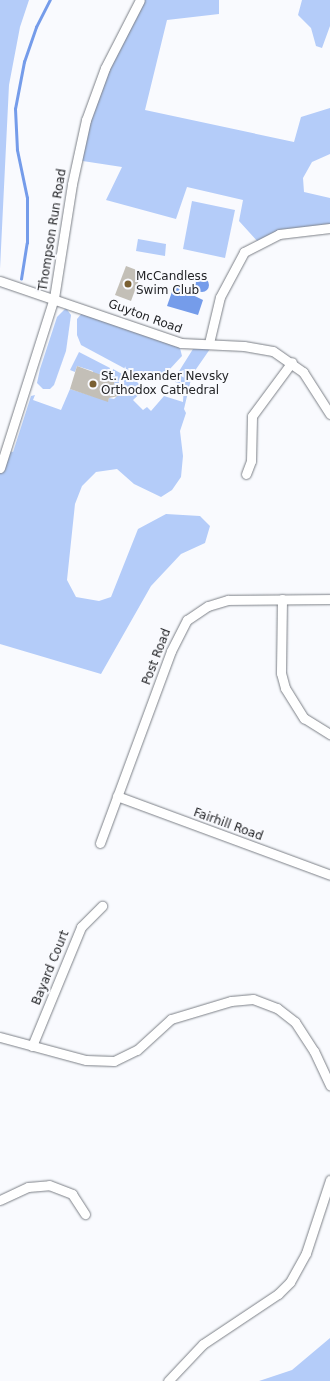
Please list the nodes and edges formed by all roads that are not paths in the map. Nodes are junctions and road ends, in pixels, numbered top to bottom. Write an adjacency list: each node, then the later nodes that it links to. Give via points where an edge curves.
1 (140, 0): 4 (street, Thompson Run Road, via 105,68 84,126)
2 (330, 228): 5 (street, via 279,234 244,252 220,298)
3 (0, 281): 4 (street, Guyton Road)
4 (54, 298): 5 (street, Guyton Road, via 181,343); 8 (street, Thompson Run Road)
5 (209, 343): 6 (street, Guyton Road, via 266,349)
6 (292, 362): 7 (street, via 308,379); 9 (street, via 252,416 252,456)
7 (330, 414)
8 (0, 468)
9 (246, 474)
10 (282, 599): 11 (street, Post Road); 12 (street, via 281,673 285,688 304,718); 13 (street, Post Road, via 228,600 208,606 187,620 178,636)
11 (330, 599)
12 (330, 734)
13 (117, 796): 14 (street, Post Road); 15 (street, Fairhill Road)
14 (100, 843)
15 (330, 875)
16 (102, 906): 18 (street, Bayard Court, via 81,927)
17 (0, 1037): 18 (street)
18 (32, 1046): 19 (street, via 86,1060 114,1061 137,1050 170,1019 231,1001 253,999 277,1008 295,1022 314,1051)
19 (330, 1084)
20 (330, 1180): 23 (street, via 306,1253 290,1282 272,1298 210,1338)
21 (0, 1200): 22 (street, via 28,1188 49,1185 72,1194)
22 (85, 1214)
23 (168, 1381)

